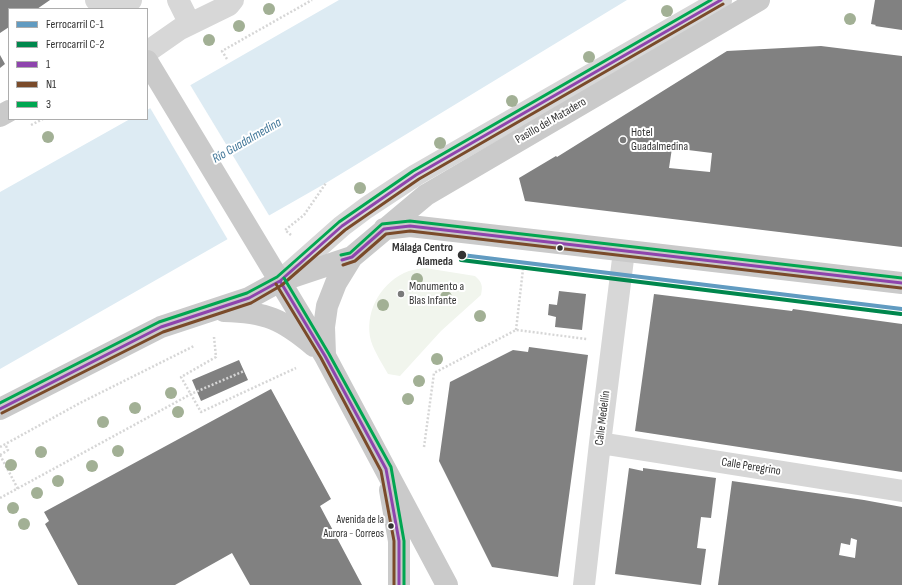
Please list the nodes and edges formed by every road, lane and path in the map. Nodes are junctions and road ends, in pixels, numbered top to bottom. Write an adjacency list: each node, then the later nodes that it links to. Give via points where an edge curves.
1 (96, 0): 8 (street)
2 (131, 0): 9 (street)
3 (178, 0): 10 (street)
4 (233, 0): 10 (street, via 229,5)
5 (312, 0): 11 (path, via 222,51)
6 (721, 0): 19 (street, Pasillo del Matadero, via 416,175 342,226)
7 (759, 0): 14 (main road, Pasillo del Matadero, via 426,195)
8 (105, 8)
9 (118, 8)
10 (190, 24): 12 (street)
11 (227, 58)
12 (148, 59): 19 (main road)
13 (326, 183): 15 (path, via 304,215 285,230)
14 (384, 229): 16 (main road, via 410,226); 17 (main road, Pasillo del Matadero)
15 (293, 237)
16 (624, 251): 20 (main road); 26 (street, Calle Medellín)
17 (352, 257): 19 (main road, Pasillo del Matadero); 27 (main road, Pasillo del Matadero, via 336,283 327,306 324,327)
18 (523, 269): 22 (path)
19 (280, 281): 21 (main road, Pasillo del Matadero, via 249,298); 27 (main road)
20 (902, 283)
21 (212, 310): 27 (main road, via 250,312 268,316 298,333); 32 (main road, Pasillo del Matadero, via 161,326)
22 (516, 330): 26 (path); 36 (path, via 434,372)
23 (214, 336): 24 (path)
24 (207, 339)
25 (200, 343): 34 (path)
26 (613, 343): 33 (street, Calle Medellín)
27 (325, 356): 38 (main road)
28 (216, 357): 31 (path, via 181,377)
29 (296, 368): 31 (path, via 201,412)
30 (244, 371): 31 (path)
31 (191, 394): 39 (path)
32 (0, 409)
33 (600, 443): 40 (street, Calle Peregrino); 44 (street, Calle Medellín)
34 (5, 444): 35 (path); 37 (path, via 8,450)
35 (0, 447)
36 (424, 447)
37 (0, 455): 39 (path)
38 (386, 469): 42 (main road, via 399,541); 43 (main road)
39 (18, 489): 41 (path)
40 (902, 491)
41 (0, 498)
42 (399, 585)
43 (447, 585)
44 (584, 585)

